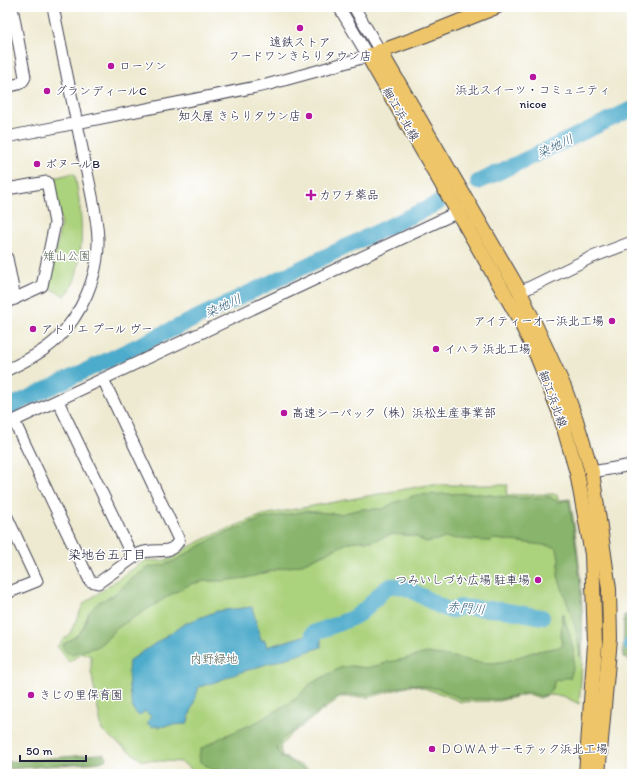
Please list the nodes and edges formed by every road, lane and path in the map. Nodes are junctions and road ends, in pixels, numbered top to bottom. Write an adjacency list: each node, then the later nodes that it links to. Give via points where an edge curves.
1 (12, 7): 7 (street, via 25,77 20,84)
2 (53, 7): 8 (street)
3 (339, 7): 6 (street)
4 (354, 7): 6 (street)
5 (496, 7): 6 (main road)
6 (374, 54): 8 (street, via 266,84); 11 (main road, 細江浜北線)
7 (7, 86)
8 (77, 122): 9 (street); 16 (street, via 97,229 98,252 94,274 84,301 65,330 38,353)
9 (7, 136)
10 (7, 189): 15 (street, via 48,182 55,223 42,286)
11 (456, 198): 14 (main road, 細江浜北線); 17 (street); 25 (main road, 細江浜北線, via 537,356 559,411 577,473 592,554 595,644)
12 (632, 242): 14 (street, via 590,258)
13 (7, 258): 15 (street)
14 (520, 292): 21 (main road, 細江浜北線, via 564,387)
15 (11, 301)
16 (7, 370)
17 (103, 379): 18 (street); 23 (street, via 179,540 176,546 167,550 142,552)
18 (58, 401): 19 (street); 23 (street)
19 (10, 423): 23 (street, via 90,581 98,583)
20 (632, 465): 21 (street)
21 (592, 472): 26 (main road, 細江浜北線, via 609,589 610,639)
22 (7, 518): 24 (street, via 37,581)
23 (133, 558)
24 (7, 593)
25 (586, 774)
26 (598, 774)

